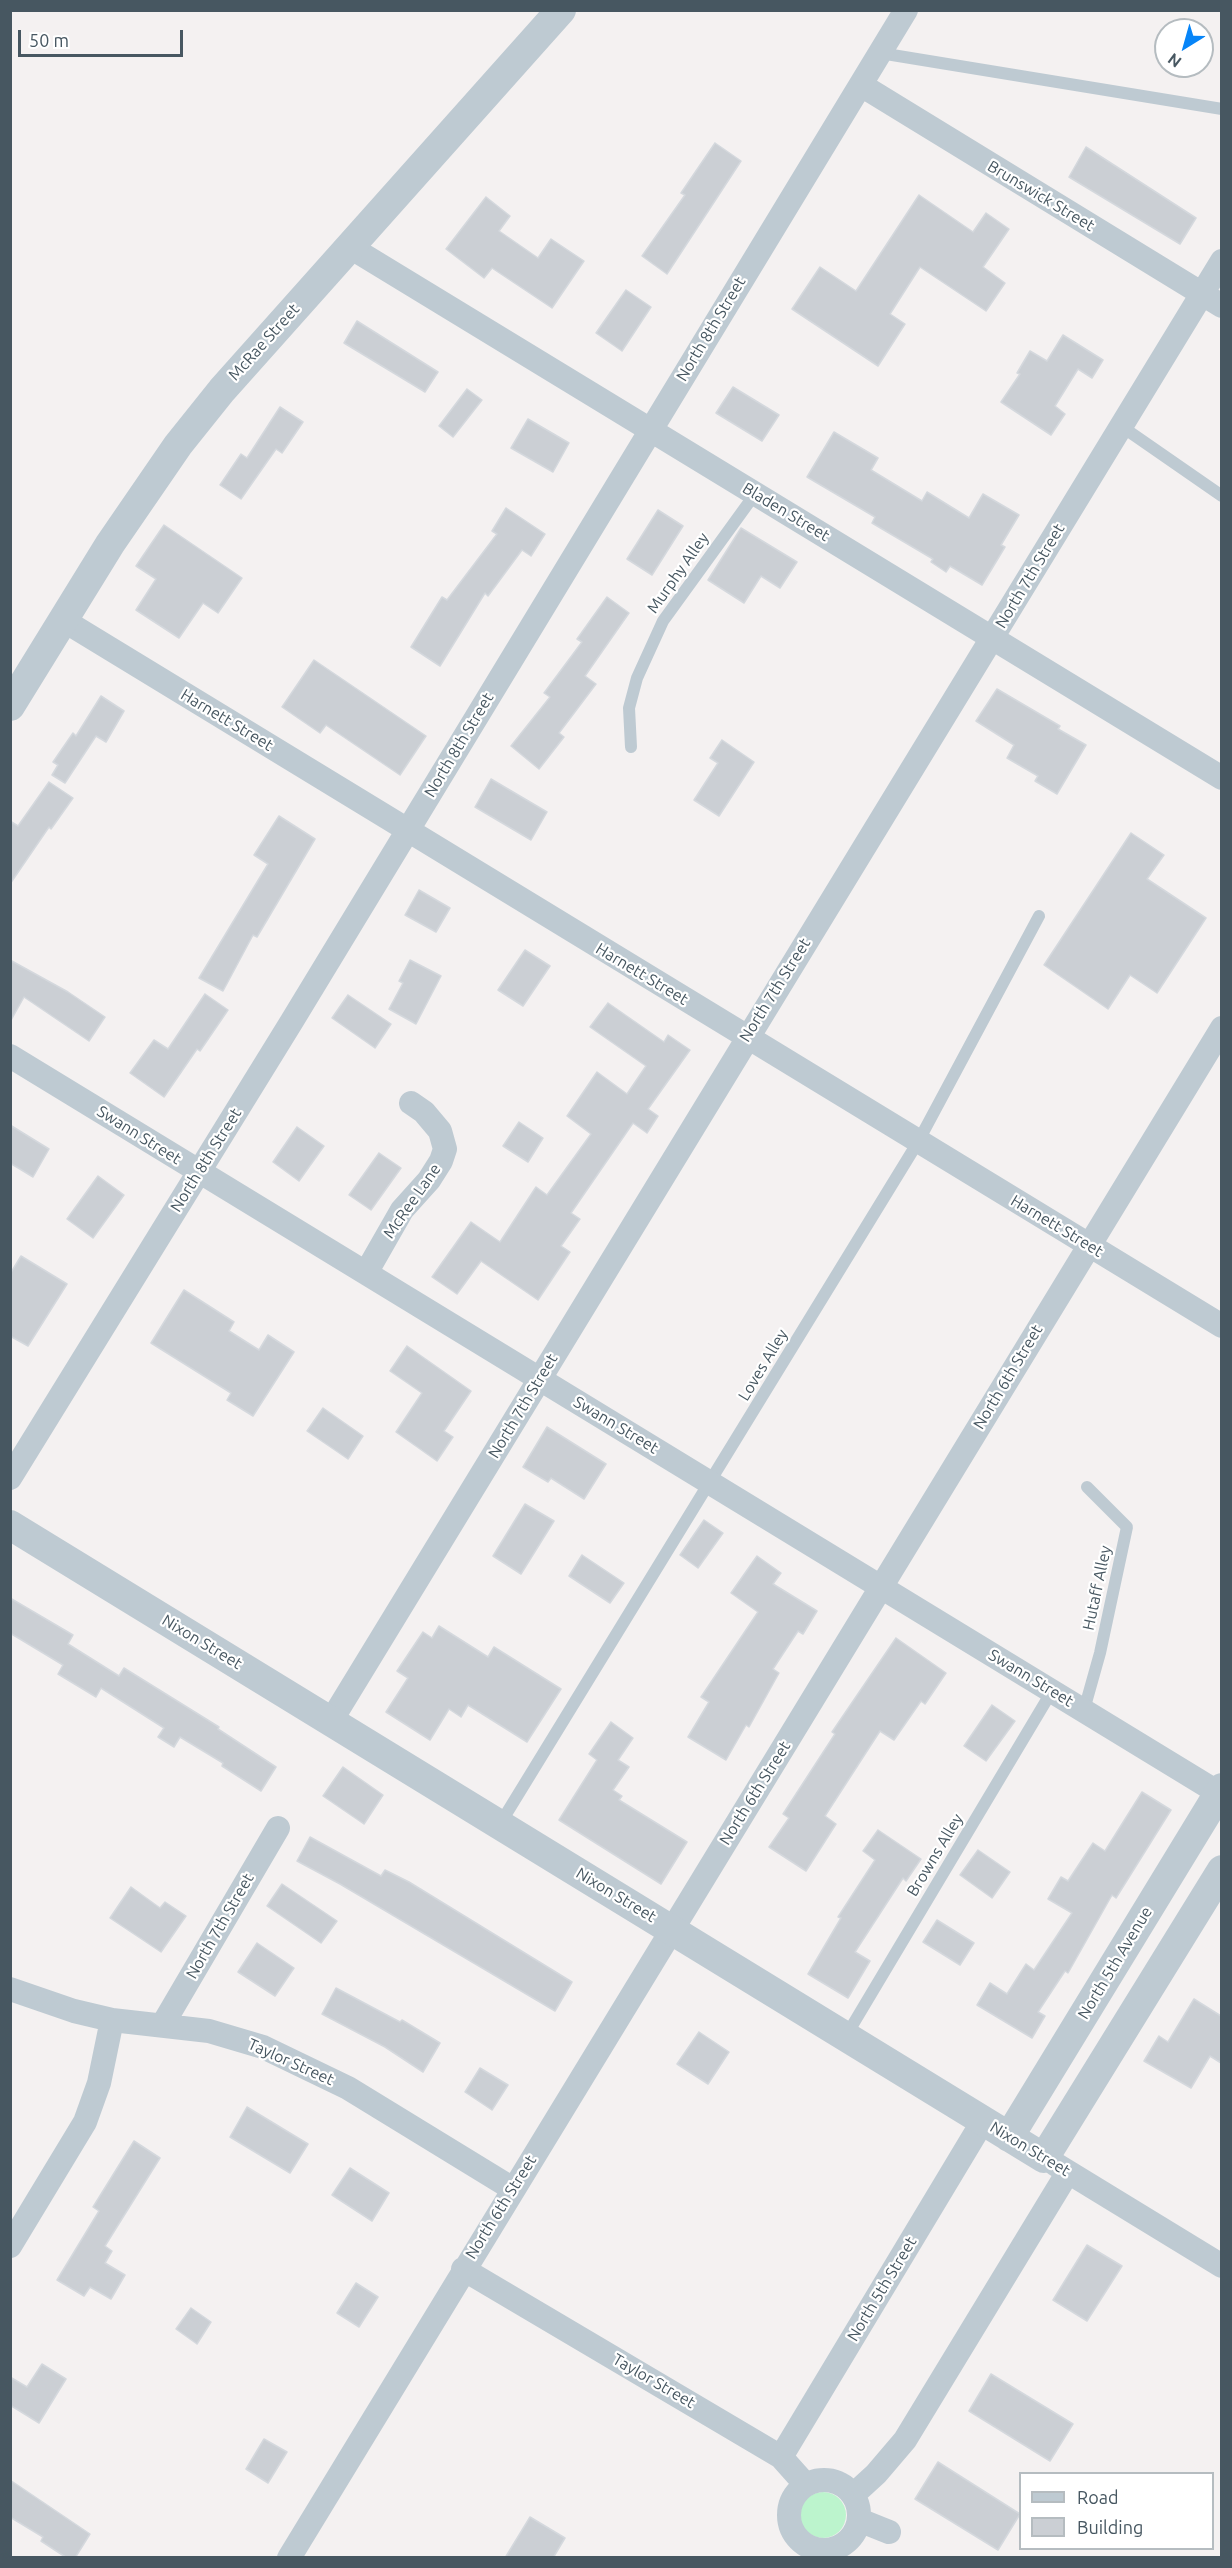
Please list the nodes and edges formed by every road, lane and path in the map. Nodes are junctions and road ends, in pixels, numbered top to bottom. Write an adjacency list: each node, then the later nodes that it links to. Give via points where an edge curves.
1 (561, 10): 6 (street, McRae Street)
2 (906, 10): 3 (street, North 8th Street)
3 (880, 53): 4 (street, North 8th Street); 5 (lane)
4 (861, 85): 8 (street, Brunswick Street); 11 (street, North 8th Street)
5 (1221, 109)
6 (350, 247): 11 (street, Bladen Street); 14 (street, McRae Street, via 178,445)
7 (1221, 261): 8 (street, North 7th Street)
8 (1201, 294): 9 (street, Brunswick Street); 10 (street, North 7th Street)
9 (1221, 306)
10 (1121, 426): 13 (lane); 15 (street, North 7th Street)
11 (650, 431): 12 (street, Bladen Street); 19 (street, North 8th Street)
12 (755, 494): 15 (street, Bladen Street); 17 (lane, Murphy Alley, via 663,621 637,678 629,708)
13 (1221, 496)
14 (63, 620): 16 (street, McRae Street); 19 (street, Harnett Street)
15 (992, 639): 18 (street, Bladen Street); 22 (street, North 7th Street)
16 (10, 706)
17 (631, 747)
18 (1221, 778)
19 (407, 830): 22 (street, Harnett Street); 26 (street, North 8th Street)
20 (1039, 916): 25 (lane, Loves Alley)
21 (1221, 1028): 27 (street, North 6th Street)
22 (746, 1037): 25 (street, Harnett Street); 30 (street, North 7th Street)
23 (10, 1056): 26 (street, Swann Street)
24 (411, 1103): 28 (street, McRee Lane, via 440,1131 445,1149 435,1171 402,1210)
25 (918, 1142): 27 (street, Harnett Street); 32 (lane, Loves Alley)
26 (198, 1171): 28 (street, Swann Street); 31 (street, North 8th Street)
27 (1089, 1246): 29 (street, Harnett Street); 35 (street, North 6th Street)
28 (366, 1273): 30 (street, Swann Street)
29 (1221, 1326)
30 (540, 1379): 32 (street, Swann Street); 38 (street, North 7th Street)
31 (10, 1478)
32 (710, 1483): 35 (street, Swann Street); 40 (lane, Loves Alley)
33 (1087, 1487): 37 (lane, Hutaff Alley, via 1127,1527)
34 (10, 1525): 38 (street, Nixon Street)
35 (880, 1586): 36 (street, Swann Street); 43 (street, North 6th Street)
36 (1052, 1691): 37 (street, Swann Street); 47 (lane, Browns Alley)
37 (1084, 1710): 39 (street, Swann Street)
38 (331, 1720): 40 (street, Nixon Street)
39 (1221, 1792): 49 (street, North 5th Avenue)
40 (500, 1824): 43 (street, Nixon Street)
41 (278, 1828): 46 (street, North 7th Street)
42 (1221, 1870): 50 (street)
43 (671, 1928): 47 (street, Nixon Street); 51 (street, North 6th Street)
44 (10, 1989): 45 (street, Taylor Street)
45 (112, 2020): 46 (street, Taylor Street); 52 (street, via 99,2082 85,2122)
46 (163, 2024): 51 (street, Taylor Street, via 242,2040 312,2068)
47 (846, 2036): 48 (street, Nixon Street)
48 (982, 2121): 49 (street, Nixon Street); 55 (street, North 5th Street)
49 (1009, 2137): 50 (street, Nixon Street)
50 (1056, 2165): 53 (street, Nixon Street); 57 (street, via 905,2440)
51 (513, 2188): 54 (street, North 6th Street)
52 (10, 2246)
53 (1218, 2258)
54 (463, 2269): 55 (street, Taylor Street); 60 (street, North 6th Street)
55 (781, 2457): 56 (street, Taylor Street)
56 (806, 2485): 57 (street, via 832,2481); 58 (street, via 794,2497 789,2514 793,2531 805,2544 821,2550 838,2547 852,2536)
57 (853, 2495): 58 (street)
58 (859, 2520): 59 (street)
59 (889, 2532)
60 (289, 2558)

